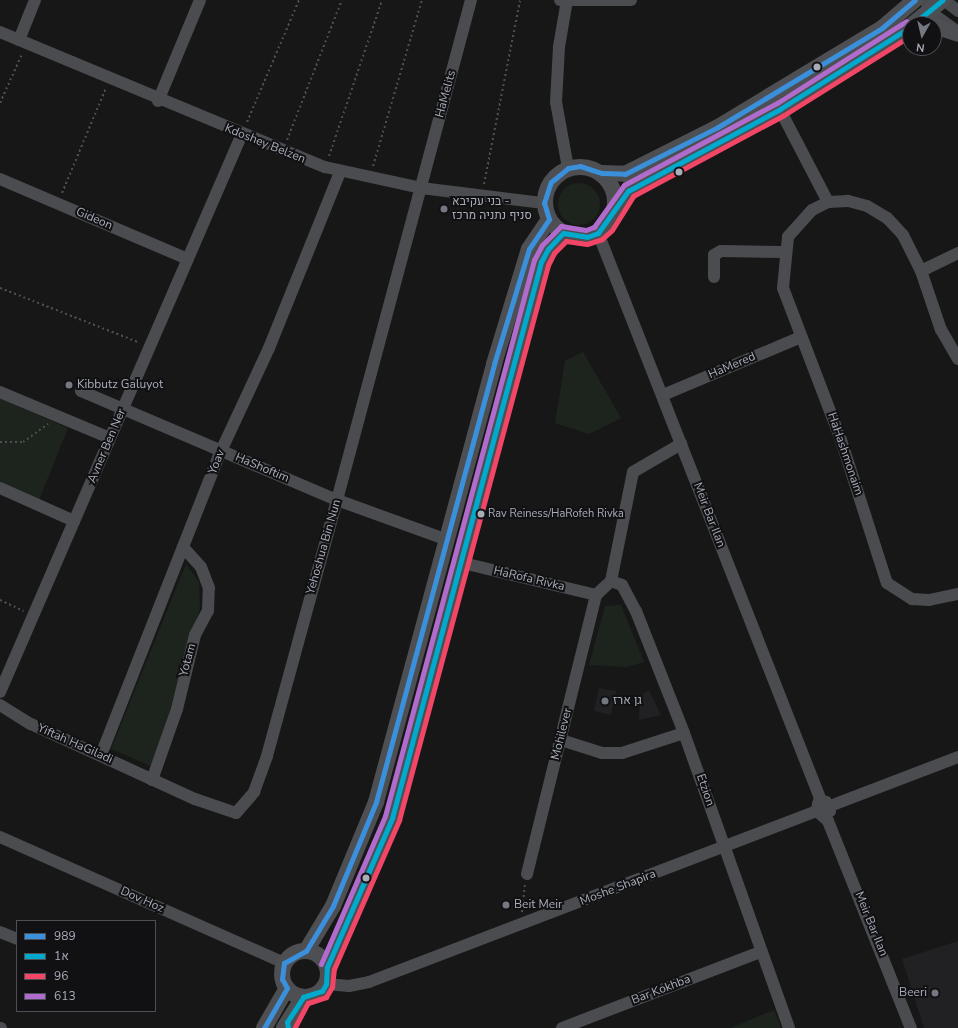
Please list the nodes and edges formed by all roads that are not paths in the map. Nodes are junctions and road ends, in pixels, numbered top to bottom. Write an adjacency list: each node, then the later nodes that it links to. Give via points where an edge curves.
1 (35, 0): 13 (street)
2 (200, 0): 15 (street)
3 (471, 0): 22 (street, HaMelits)
4 (565, 0): 5 (street); 18 (street, via 556,102)
5 (631, 0)
6 (915, 0): 14 (main road, via 882,28)
7 (944, 0): 8 (street); 9 (main road)
8 (958, 10)
9 (930, 12): 12 (main road)
10 (0, 32): 13 (street, Kdoshey Belzen)
11 (902, 33): 16 (main road)
12 (958, 33)
13 (23, 42): 15 (street, Kdoshey Belzen)
14 (771, 93): 16 (street); 20 (main road, via 718,127 625,174)
15 (158, 101): 17 (street, Kdoshey Belzen)
16 (780, 109): 23 (street); 25 (main road, via 628,191)
17 (242, 134): 19 (street, Kdoshey Belzen); 31 (street, Avner Ben Ner)
18 (568, 168): 20 (main road, via 580,166); 24 (main road, via 551,182)
19 (340, 172): 22 (street, Kdoshey Belzen); 42 (street, Yoav, via 269,348)
20 (602, 173): 25 (main road, via 613,188)
21 (0, 179): 31 (street, Gideon)
22 (421, 188): 24 (street, Kdoshey Belzen); 44 (street, Yehoshua Bin Nun)
23 (828, 202): 29 (street, HaHashmonaim, via 812,210 799,223 788,237); 32 (street, HaHashmonaim, via 848,201 888,218 903,235)
24 (544, 203): 26 (main road)
25 (616, 207): 28 (main road, via 609,221)
26 (549, 219): 27 (main road); 46 (main road, via 529,249)
27 (563, 233): 28 (main road, via 581,237); 48 (main road, via 542,262)
28 (598, 233): 38 (street, Meir Bar Ilan)
29 (784, 252): 33 (street, via 721,251 714,255); 34 (street, HaHashmonaim, via 783,288)
30 (958, 253): 32 (street)
31 (188, 259): 39 (street, Avner Ben Ner)
32 (921, 271): 35 (street, HaHashmonaim, via 941,330)
33 (714, 277)
34 (801, 338): 38 (street, HaMered); 50 (street, HaHashmonaim, via 841,440 887,583 912,599 929,600)
35 (958, 359)
36 (81, 390): 39 (street, HaShoftim)
37 (0, 392): 40 (street)
38 (663, 395): 41 (street, Meir Bar Ilan)
39 (124, 407): 40 (street, Avner Ben Ner); 42 (street, HaShoftim)
40 (110, 438): 45 (street, Avner Ben Ner)
41 (681, 444): 49 (street, via 633,472); 59 (street, Meir Bar Ilan)
42 (221, 451): 44 (street, HaShoftim); 47 (street, Yoav)
43 (0, 488): 45 (street)
44 (337, 500): 46 (street, HaShoftim); 58 (street, Yehoshua Bin Nun, via 267,756 254,792 236,813)
45 (74, 521): 52 (street, Avner Ben Ner)
46 (445, 539): 65 (main road, via 376,802 333,906)
47 (183, 547): 56 (street, Yoav); 58 (street, Yotam, via 201,567 209,588 208,611 195,635 177,709)
48 (463, 563): 51 (street, HaRofa Rivka); 68 (main road, via 392,818)
49 (612, 581): 51 (street); 54 (street, Etzion, via 622,585 636,611)
50 (958, 594)
51 (596, 595): 55 (street, Mohilever)
52 (0, 692)
53 (0, 705): 56 (street, Yiftah HaGiladi, via 30,724)
54 (684, 732): 55 (street, via 622,753 602,753); 61 (street, Etzion)
55 (561, 740): 62 (street, Mohilever)
56 (101, 755): 58 (street, Yiftah HaGiladi)
57 (958, 757): 59 (street, Moshe Shapira)
58 (152, 780)
59 (824, 809): 61 (street, Moshe Shapira); 76 (street, Meir Bar Ilan)
60 (0, 837): 67 (street, Dov Hoz)
61 (725, 847): 66 (street, Etzion); 69 (street, Moshe Shapira, via 369,982 349,986)
62 (527, 874)
63 (0, 932): 64 (street)
64 (16, 939)
65 (306, 951): 67 (main road, via 291,956); 68 (main road, via 317,954)
66 (760, 952): 74 (street, Bar Kokhba); 75 (street, Etzion)
67 (284, 963): 70 (main road, via 282,979)
68 (327, 967): 69 (main road)
69 (326, 984): 71 (main road, via 322,991)
70 (286, 988): 71 (main road); 73 (main road)
71 (303, 997): 72 (main road)
72 (286, 1026)
73 (264, 1028)
74 (562, 1028)
75 (789, 1028)
76 (911, 1028)

